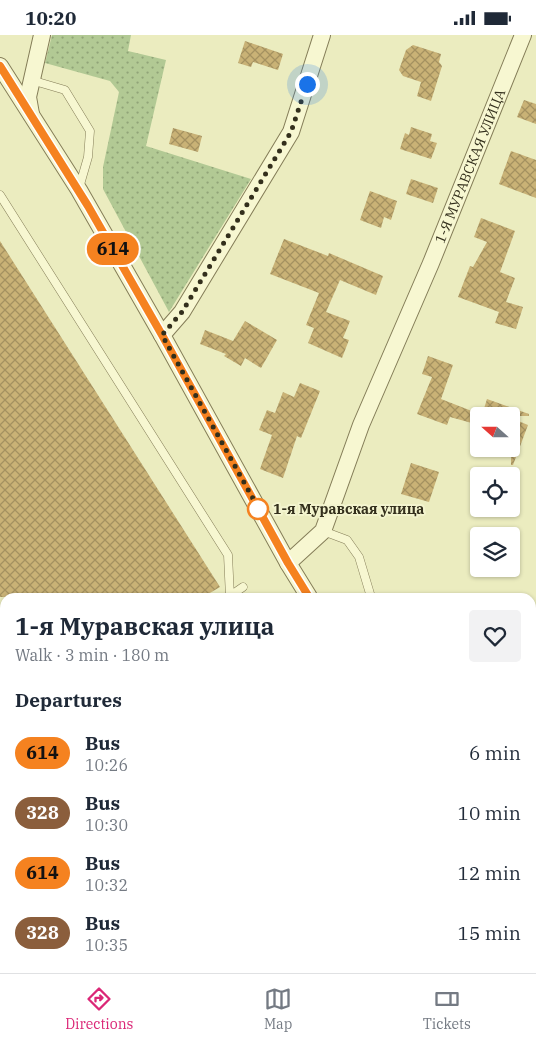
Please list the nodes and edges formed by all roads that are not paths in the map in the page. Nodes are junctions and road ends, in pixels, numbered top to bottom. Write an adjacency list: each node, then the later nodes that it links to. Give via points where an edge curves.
1 (42, 35): 5 (street)
2 (322, 35): 9 (street, via 291,132 182,312)
3 (523, 35): 10 (street, 1-Я МУРАВСКАЯ УЛИЦА, via 431,263 361,425)
4 (0, 66): 6 (street)
5 (31, 80): 6 (street, via 28,97); 7 (lane, via 65,90 90,131 88,157)
6 (31, 116): 7 (street)
7 (79, 190): 9 (street)
8 (0, 195): 13 (lane, via 228,555)
9 (162, 335): 11 (street)
10 (323, 531): 11 (street, 1-Я МУРАВСКАЯ УЛИЦА); 16 (lane, via 346,540 359,557)
11 (288, 563): 15 (street)
12 (243, 587): 14 (lane)
13 (230, 593)
14 (235, 593)
15 (307, 593)
16 (370, 593)

